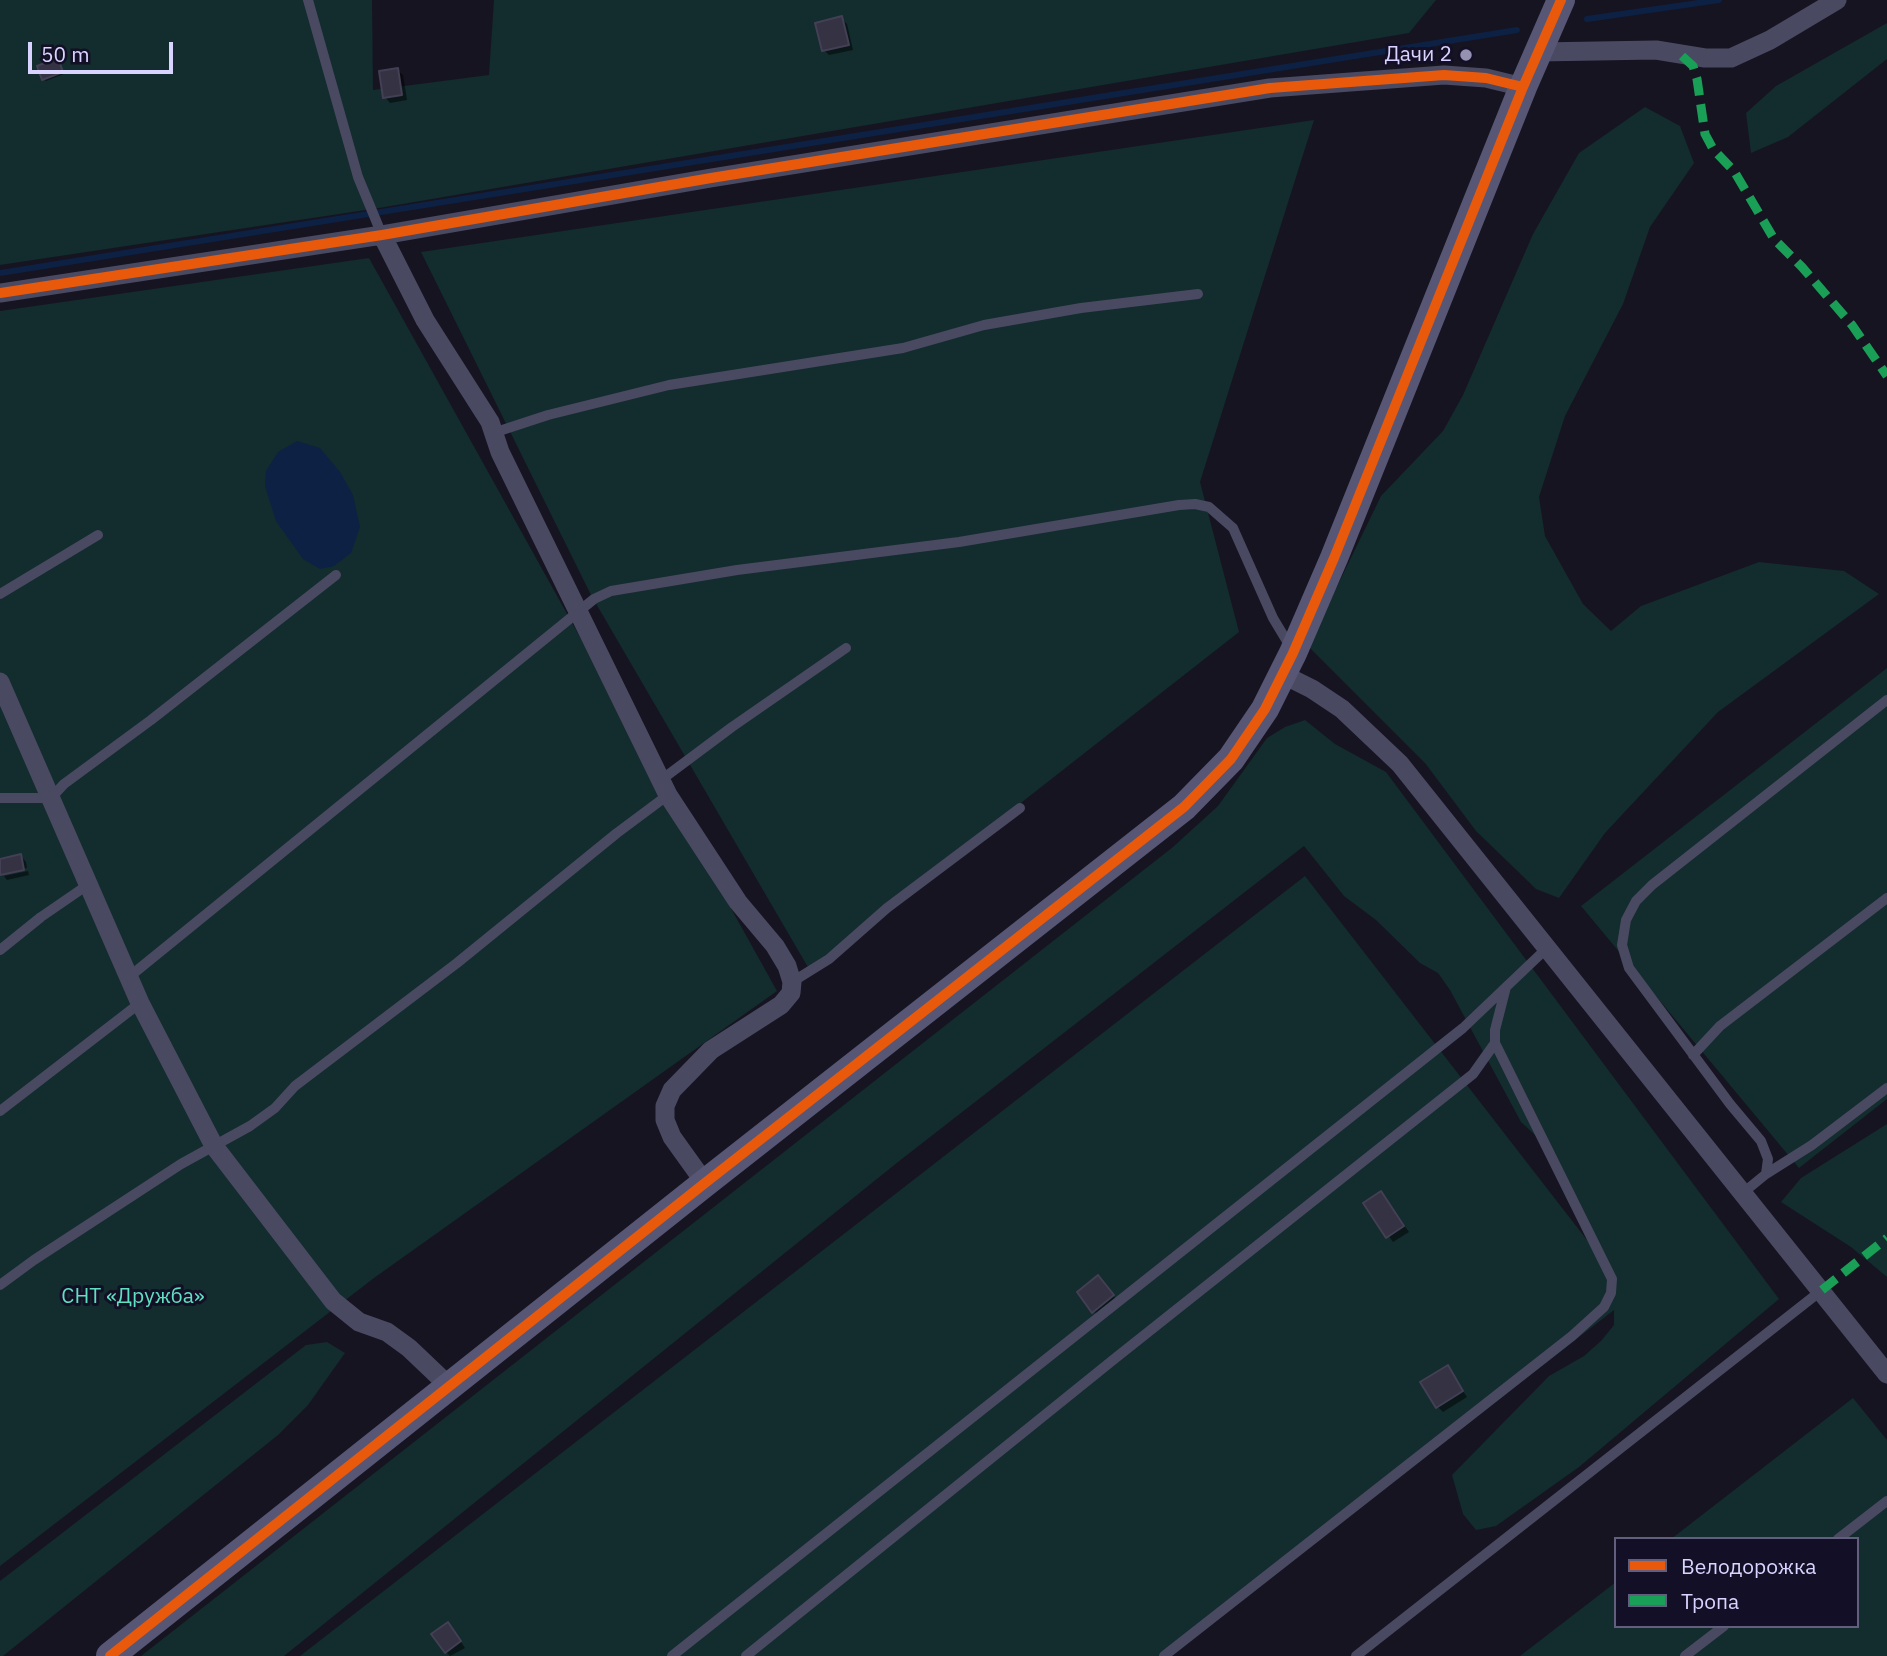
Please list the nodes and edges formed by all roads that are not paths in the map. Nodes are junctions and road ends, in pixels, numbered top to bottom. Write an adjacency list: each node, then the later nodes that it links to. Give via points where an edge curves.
1 (309, 0): 6 (lane, via 355,164)
2 (1561, 0): 4 (street)
3 (1837, 0): 4 (street, via 1731,58 1656,50)
4 (1538, 52): 5 (street)
5 (1523, 87): 6 (street, via 1444,75 1270,88); 15 (street)
6 (380, 230): 7 (street); 9 (street, via 425,320)
7 (0, 293)
8 (1198, 294): 9 (lane, via 1069,310 903,348 669,385)
9 (493, 433): 13 (street)
10 (98, 535): 12 (lane)
11 (336, 575): 20 (lane)
12 (0, 594)
13 (579, 613): 15 (lane, via 611,591 1195,504 1209,507 1233,528); 18 (street); 26 (lane)
14 (846, 649): 18 (lane, via 733,727)
15 (1288, 664): 24 (street, via 1400,764); 36 (street, via 1249,735 1184,807)
16 (0, 682): 20 (street)
17 (1887, 700): 31 (lane, via 1636,901 1626,920 1622,945 1629,968)
18 (665, 788): 27 (street, via 738,902 775,946); 34 (lane, via 617,833 295,1086 275,1108)
19 (0, 798): 20 (lane)
20 (51, 798): 22 (street)
21 (1020, 808): 27 (lane, via 887,908 829,959)
22 (89, 884): 25 (lane); 26 (street)
23 (1887, 898): 31 (lane, via 1720,1026)
24 (1547, 947): 28 (lane); 37 (street)
25 (0, 950)
26 (129, 977): 29 (street)
27 (792, 982): 36 (street, via 791,993 781,1005 711,1050 672,1090 665,1106 672,1137)
28 (1506, 987): 30 (lane); 46 (lane, via 1463,1028)
29 (140, 1003): 33 (lane); 34 (street)
30 (1495, 1043): 47 (lane, via 1473,1074); 48 (lane, via 1612,1279 1604,1307)
31 (1693, 1055): 35 (lane, via 1761,1141 1768,1159)
32 (1887, 1088): 35 (lane)
33 (0, 1111)
34 (214, 1146): 38 (lane); 41 (street, via 333,1301 359,1322 387,1332 409,1348)
35 (1766, 1174): 37 (lane)
36 (705, 1183): 41 (street)
37 (1744, 1192): 39 (street)
38 (0, 1285)
39 (1822, 1290): 40 (street); 49 (lane)
40 (1887, 1374)
41 (450, 1387): 45 (street)
42 (1887, 1501): 43 (lane)
43 (1841, 1537)
44 (1721, 1628): 50 (lane)
45 (110, 1656)
46 (672, 1656)
47 (746, 1656)
48 (1164, 1656)
49 (1356, 1656)
50 (1685, 1656)

